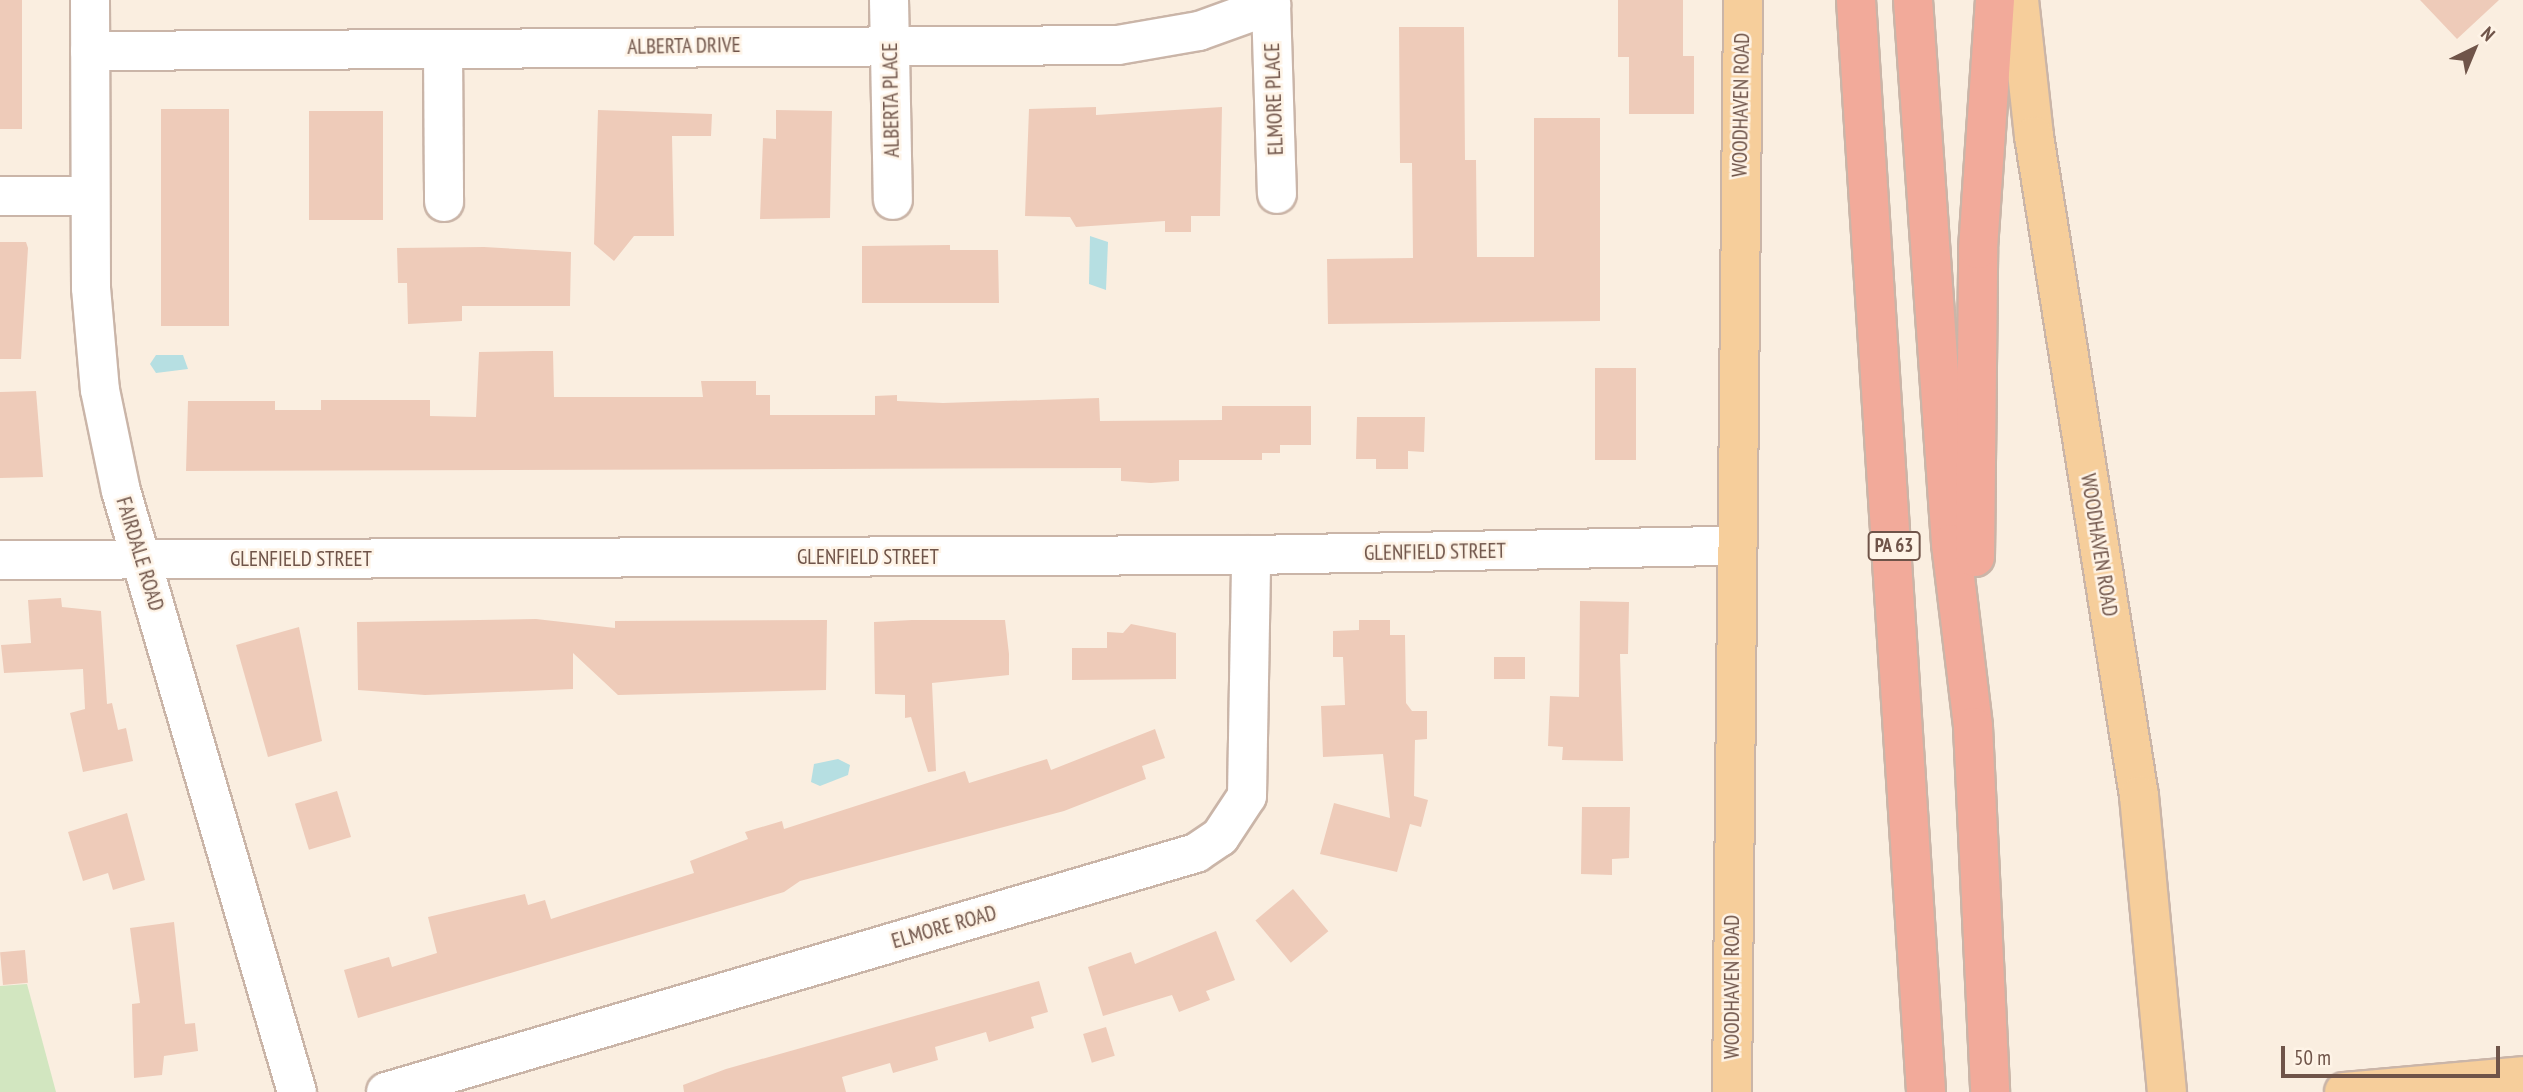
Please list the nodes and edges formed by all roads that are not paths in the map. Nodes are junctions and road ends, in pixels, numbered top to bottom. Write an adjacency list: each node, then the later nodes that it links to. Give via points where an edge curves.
1 (90, 0): 11 (street, FAIRDALE ROAD)
2 (889, 0): 9 (street, ALBERTA PLACE)
3 (1743, 0): 17 (main road, WOODHAVEN ROAD)
4 (1856, 0): 26 (highway, PA 63)
5 (1913, 0): 21 (highway, PA 63, via 1951,544)
6 (1995, 0): 21 (highway, via 1978,249)
7 (2019, 0): 28 (main road, WOODHAVEN ROAD, via 2034,136 2139,796)
8 (1273, 2): 9 (street, ALBERTA DRIVE, via 1199,31 1142,43); 12 (street, ELMORE PLACE)
9 (889, 43): 10 (street, ALBERTA DRIVE); 15 (street, ALBERTA PLACE)
10 (443, 50): 11 (street, ALBERTA DRIVE); 16 (street)
11 (90, 51): 14 (street, FAIRDALE ROAD)
12 (1277, 194)
13 (0, 196): 14 (street)
14 (88, 196): 19 (street, FAIRDALE ROAD, via 100,390)
15 (893, 200)
16 (444, 202)
17 (1737, 546): 18 (street, GLENFIELD STREET); 25 (main road, WOODHAVEN ROAD)
18 (1251, 555): 19 (street, GLENFIELD STREET); 24 (street, ELMORE ROAD, via 1247,796 1220,837 1196,853)
19 (142, 557): 20 (street, GLENFIELD STREET); 23 (street, FAIRDALE ROAD)
20 (0, 560)
21 (1973, 727): 27 (highway, PA 63)
22 (2523, 1076): 29 (main road)
23 (296, 1092)
24 (386, 1092)
25 (1732, 1092)
26 (1926, 1092)
27 (1990, 1092)
28 (2166, 1092)
29 (2344, 1092)

